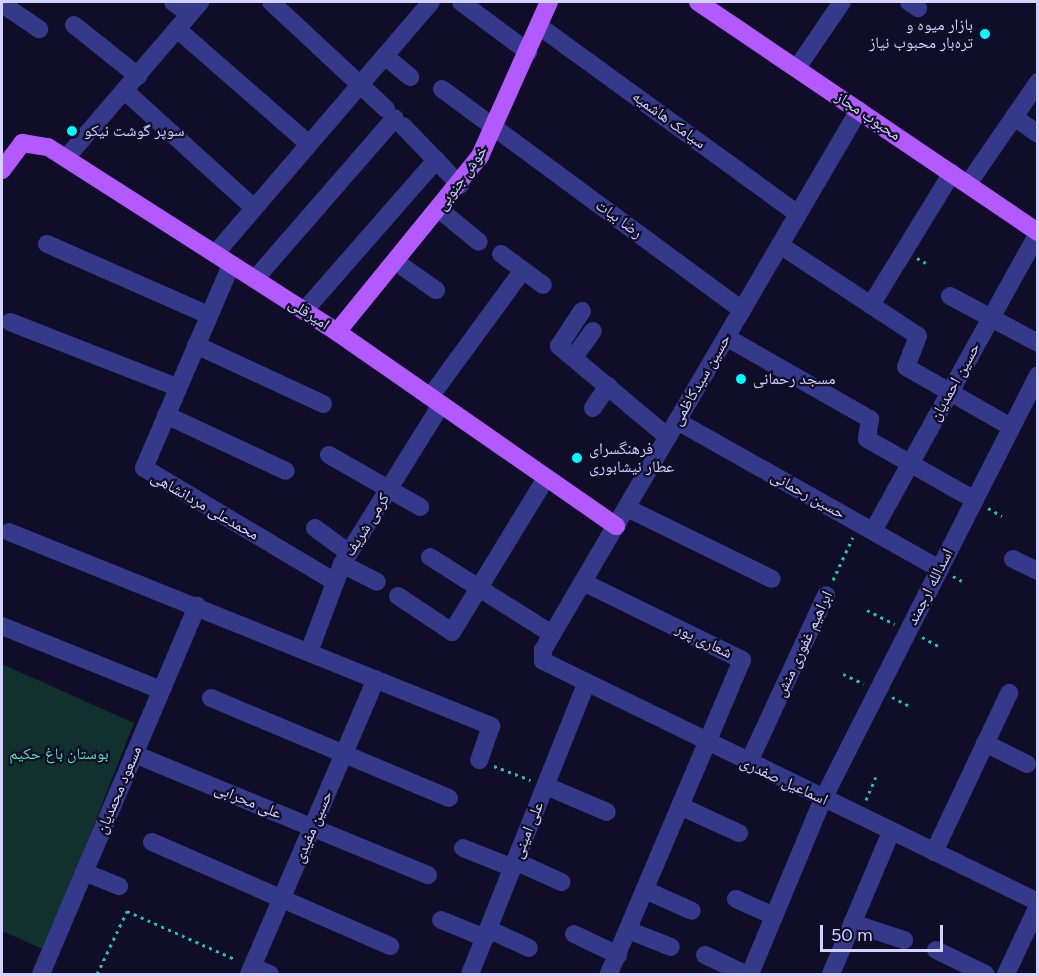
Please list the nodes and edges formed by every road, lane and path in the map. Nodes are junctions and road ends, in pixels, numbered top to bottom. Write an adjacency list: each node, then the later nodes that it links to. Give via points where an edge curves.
1 (173, 2): 9 (street)
2 (271, 2): 20 (street)
3 (431, 2): 15 (street)
4 (461, 2): 14 (street)
5 (549, 2): 11 (main road, خوش جنوبی)
6 (698, 2): 16 (main road, محبوب مجاز)
7 (842, 2): 16 (street)
8 (2, 3): 12 (street)
9 (194, 8): 13 (street)
10 (74, 25): 17 (street)
11 (540, 26): 14 (main road, خوش جنوبی); 37 (street, سیامک هاشمیه)
12 (39, 29)
13 (177, 29): 17 (street); 28 (street)
14 (528, 52): 26 (main road, خوش جنوبی)
15 (385, 56): 18 (street); 20 (street)
16 (797, 68): 23 (main road, محبوب مجاز)
17 (138, 76): 22 (street)
18 (410, 76)
19 (1038, 82): 24 (street)
20 (362, 84): 25 (street); 28 (street)
21 (442, 89): 26 (street, رضا بیات)
22 (125, 91): 29 (street); 35 (street)
23 (859, 110): 32 (main road, محبوب مجاز); 37 (street, حسین سیدکاظمی)
24 (1014, 117): 27 (street); 33 (street)
25 (395, 118): 30 (street); 47 (street)
26 (495, 129): 34 (main road, خوش جنوبی); 52 (street, رضا بیات)
27 (1038, 134)
28 (309, 144): 35 (street)
29 (66, 158): 31 (main road, امیرقلی, via 29,141 15,148); 42 (main road, امیرقلی)
30 (436, 160): 34 (street); 53 (street)
31 (2, 170)
32 (952, 173): 33 (main road, محبوب مجاز); 51 (street)
33 (968, 184): 38 (main road, محبوب مجاز)
34 (460, 185): 36 (main road, خوش جنوبی)
35 (254, 208): 42 (street)
36 (440, 210): 39 (street); 44 (main road, خوش جنوبی)
37 (798, 214): 41 (street, حسین سیدکاظمی)
38 (1038, 232): 56 (street, حسین احمدیان)
39 (479, 242)
40 (47, 244): 55 (street)
41 (780, 245): 51 (street); 52 (street, حسین سیدکاظمی)
42 (215, 254): 45 (main road, امیرقلی)
43 (501, 254): 46 (street)
44 (396, 262): 49 (street); 59 (main road, خوش جنوبی)
45 (231, 265): 47 (main road, امیرقلی); 55 (street, محمدعلی مردانشاهی)
46 (523, 270): 48 (street); 68 (street, کرمی شریف)
47 (255, 279): 53 (main road, امیرقلی)
48 (543, 285)
49 (436, 290)
50 (950, 296): 56 (street)
51 (871, 305): 67 (street, via 918,336 906,367)
52 (742, 310): 60 (street, حسین سیدکاظمی)
53 (304, 311): 59 (main road, امیرقلی)
54 (582, 311): 63 (street, via 558,341)
55 (209, 315): 62 (street, محمدعلی مردانشاهی)
56 (991, 318): 61 (street); 67 (street, حسین احمدیان)
57 (10, 322): 66 (street)
58 (593, 331): 63 (street)
59 (338, 332): 68 (main road, امیرقلی)
60 (726, 337): 72 (street, حسین سیدکاظمی); 76 (street, via 870,419 867,439)
61 (1038, 343)
62 (196, 345): 66 (street, محمدعلی مردانشاهی); 69 (street)
63 (574, 357): 65 (street)
64 (1038, 375): 73 (street, اسدالله ارجمند)
65 (608, 386): 70 (street); 74 (street)
66 (177, 387): 71 (street, محمدعلی مردانشاهی)
67 (950, 391): 73 (street); 76 (street, حسین احمدیان)
68 (435, 400): 78 (main road, امیرقلی); 79 (street, کرمی شریف)
69 (323, 404)
70 (593, 408)
71 (166, 415): 77 (street); 93 (street, محمدعلی مردانشاهی, via 145,463 148,473)
72 (677, 421): 74 (street, حسین سیدکاظمی); 84 (street, حسین رحمانی)
73 (1011, 427): 80 (street, اسدالله ارجمند)
74 (668, 438): 82 (street, حسین سیدکاظمی)
75 (329, 455): 79 (street)
76 (911, 463): 80 (street); 84 (street, حسین احمدیان)
77 (286, 471)
78 (546, 478): 83 (main road, امیرقلی); 96 (street)
79 (388, 489): 81 (street); 88 (street, کرمی شریف)
80 (975, 500): 90 (street, اسدالله ارجمند)
81 (420, 507)
82 (627, 507): 83 (street, حسین سیدکاظمی); 92 (street)
83 (616, 526): 95 (street, حسین سیدکاظمی)
84 (866, 527): 90 (street, حسین رحمانی); 98 (path, ابراهیم غفوری منش)
85 (315, 528): 88 (street)
86 (9, 532): 99 (street)
87 (430, 557): 96 (street)
88 (346, 558): 93 (street, کرمی شریف); 94 (street)
89 (1013, 559): 91 (street)
90 (939, 569): 102 (street, اسدالله ارجمند)
91 (1038, 571)
92 (772, 579)
93 (335, 582): 104 (street, کرمی شریف, via 330,606)
94 (377, 582)
95 (583, 582): 103 (street, حسین سیدکاظمی); 114 (street, شعاری پور, via 742,660)
96 (479, 588): 97 (street, via 452,632); 103 (street)
97 (399, 596)
98 (826, 596): 118 (street, ابراهیم غفوری منش)
99 (197, 606): 104 (street); 108 (street, مسعود محمدیان)
100 (867, 610): 102 (path)
101 (2, 626): 108 (street)
102 (909, 630): 109 (street, اسدالله ارجمند)
103 (548, 642): 107 (street, اسماعیل صفدری, via 548,667)
104 (309, 652): 106 (street)
105 (843, 674): 109 (path)
106 (376, 679): 116 (street, حسین مفیدی); 117 (street, via 491,726)
107 (585, 686): 114 (street, اسماعیل صفدری); 121 (street, علی امینی)
108 (161, 690): 115 (street, مسعود محمدیان)
109 (878, 691): 112 (path); 123 (street, اسدالله ارجمند)
110 (1009, 693): 113 (street, via 992,708)
111 (211, 698): 116 (street)
112 (912, 707)
113 (985, 743): 119 (street); 132 (street)
114 (707, 744): 118 (street, اسماعیل صفدری); 124 (street)
115 (134, 754): 127 (street, علی محرابی); 134 (street, مسعود محمدیان)
116 (344, 754): 122 (street); 127 (street, حسین مفیدی)
117 (478, 760): 121 (path)
118 (748, 764): 123 (street, اسماعیل صفدری)
119 (1026, 764)
120 (876, 777): 126 (path)
121 (546, 786): 125 (street); 133 (street, علی امینی)
122 (449, 798)
123 (823, 799): 126 (street, اسماعیل صفدری); 144 (street, اسدالله ارجمند)
124 (680, 806): 129 (street); 138 (street)
125 (607, 812)
126 (859, 816): 128 (street, اسماعیل صفدری)
127 (312, 828): 135 (street, علی محرابی); 139 (street, حسین مفیدی)
128 (891, 832): 132 (street, اسماعیل صفدری); 146 (street)
129 (739, 833)
130 (152, 842): 139 (street)
131 (462, 848): 133 (street)
132 (934, 852): 141 (street, اسماعیل صفدری)
133 (514, 864): 136 (street); 148 (street, علی امینی)
134 (84, 872): 137 (street); 158 (street, مسعود محمدیان)
135 (428, 875)
136 (561, 882)
137 (119, 886)
138 (645, 890): 143 (street); 147 (street)
139 (282, 899): 151 (street); 157 (street, حسین مفیدی)
140 (736, 899): 144 (street)
141 (1038, 902)
142 (1038, 906): 167 (street)
143 (692, 911)
144 (774, 916): 164 (street, اسدالله ارجمند)
145 (441, 920): 148 (street)
146 (852, 923): 150 (street); 165 (street)
147 (628, 930): 152 (street); 156 (street)
148 (486, 934): 153 (street); 161 (street, علی امینی)
149 (574, 934): 156 (street)
150 (904, 940)
151 (390, 946)
152 (671, 947)
153 (529, 948)
154 (936, 950): 166 (street)
155 (705, 954): 163 (street)
156 (618, 955): 162 (street)
157 (251, 971): 159 (path, via 127,911); 160 (street)
158 (41, 975)
159 (98, 975)
160 (270, 975)
161 (470, 975)
162 (609, 975)
163 (745, 975)
164 (750, 975)
165 (831, 975)
166 (985, 975)
167 (1006, 975)

